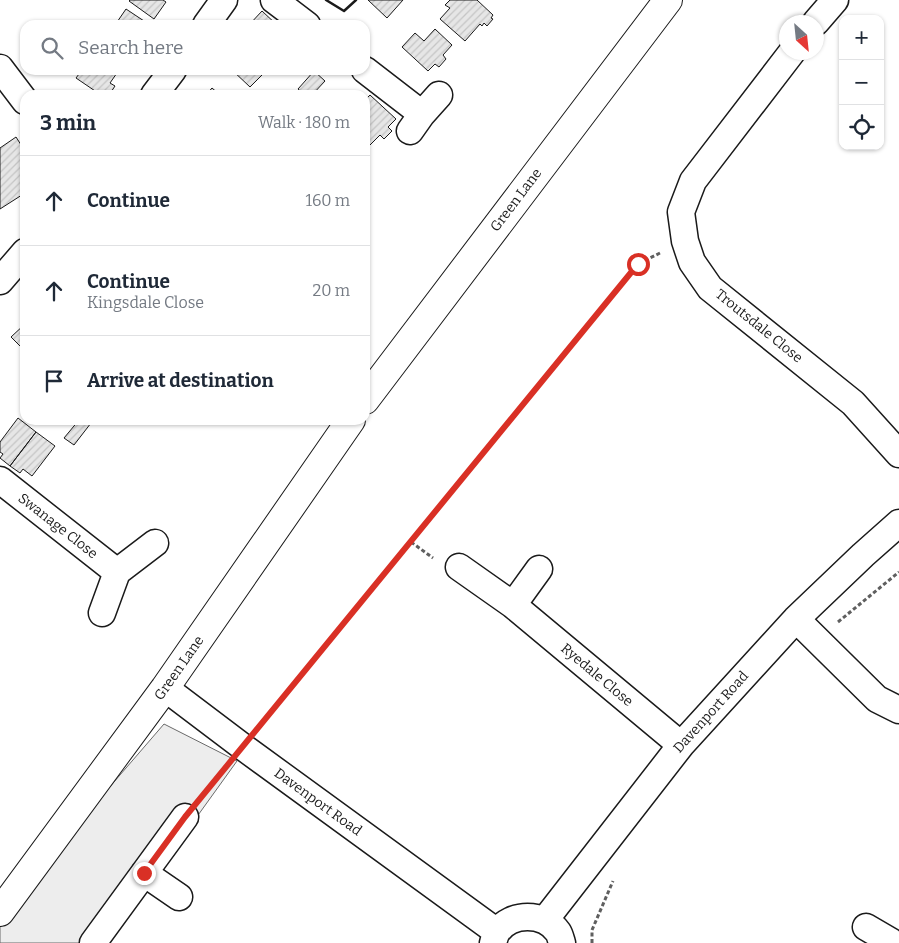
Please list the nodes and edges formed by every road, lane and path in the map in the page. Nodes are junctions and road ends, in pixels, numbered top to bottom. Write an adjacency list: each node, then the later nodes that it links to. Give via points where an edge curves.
1 (224, 0): 6 (street)
2 (274, 0): 7 (street)
3 (668, 0): 18 (main road, Green Lane)
4 (835, 0): 5 (street)
5 (822, 15)
6 (210, 20)
7 (300, 20)
8 (786, 60): 15 (street, Troutsdale Close, via 692,181 681,212)
9 (0, 68): 13 (street)
10 (370, 74): 14 (street)
11 (169, 75): 12 (street)
12 (158, 90)
13 (20, 94)
14 (424, 113)
15 (686, 241): 20 (street, Troutsdale Close, via 692,262 710,288 853,403); 35 (path, via 638,264)
16 (20, 258): 17 (street)
17 (0, 281)
18 (370, 393)
19 (348, 425): 32 (main road, Green Lane)
20 (899, 454)
21 (0, 480): 26 (street, Swanage Close)
22 (899, 524): 30 (street, Davenport Road)
23 (155, 543): 26 (street)
24 (459, 567): 28 (street, Ryedale Close)
25 (539, 569): 28 (street)
26 (117, 572): 29 (street)
27 (899, 572): 31 (path)
28 (513, 606): 34 (street, Ryedale Close)
29 (102, 613)
30 (796, 619): 31 (street); 34 (street, Davenport Road)
31 (816, 640): 33 (street, via 876,699)
32 (165, 688): 35 (street, Davenport Road); 40 (main road, Green Lane)
33 (899, 710)
34 (681, 745): 41 (street, Davenport Road)
35 (243, 747): 36 (path); 43 (street, Davenport Road)
36 (185, 817): 37 (street)
37 (144, 873): 39 (street); 45 (street)
38 (614, 878): 47 (path, via 592,930)
39 (179, 897)
40 (0, 912)
41 (545, 920): 43 (street, via 528,916 511,920); 46 (street, via 558,932)
42 (866, 927): 44 (street)
43 (495, 937)
44 (893, 938)
45 (93, 943)
46 (562, 943)
47 (592, 943)

